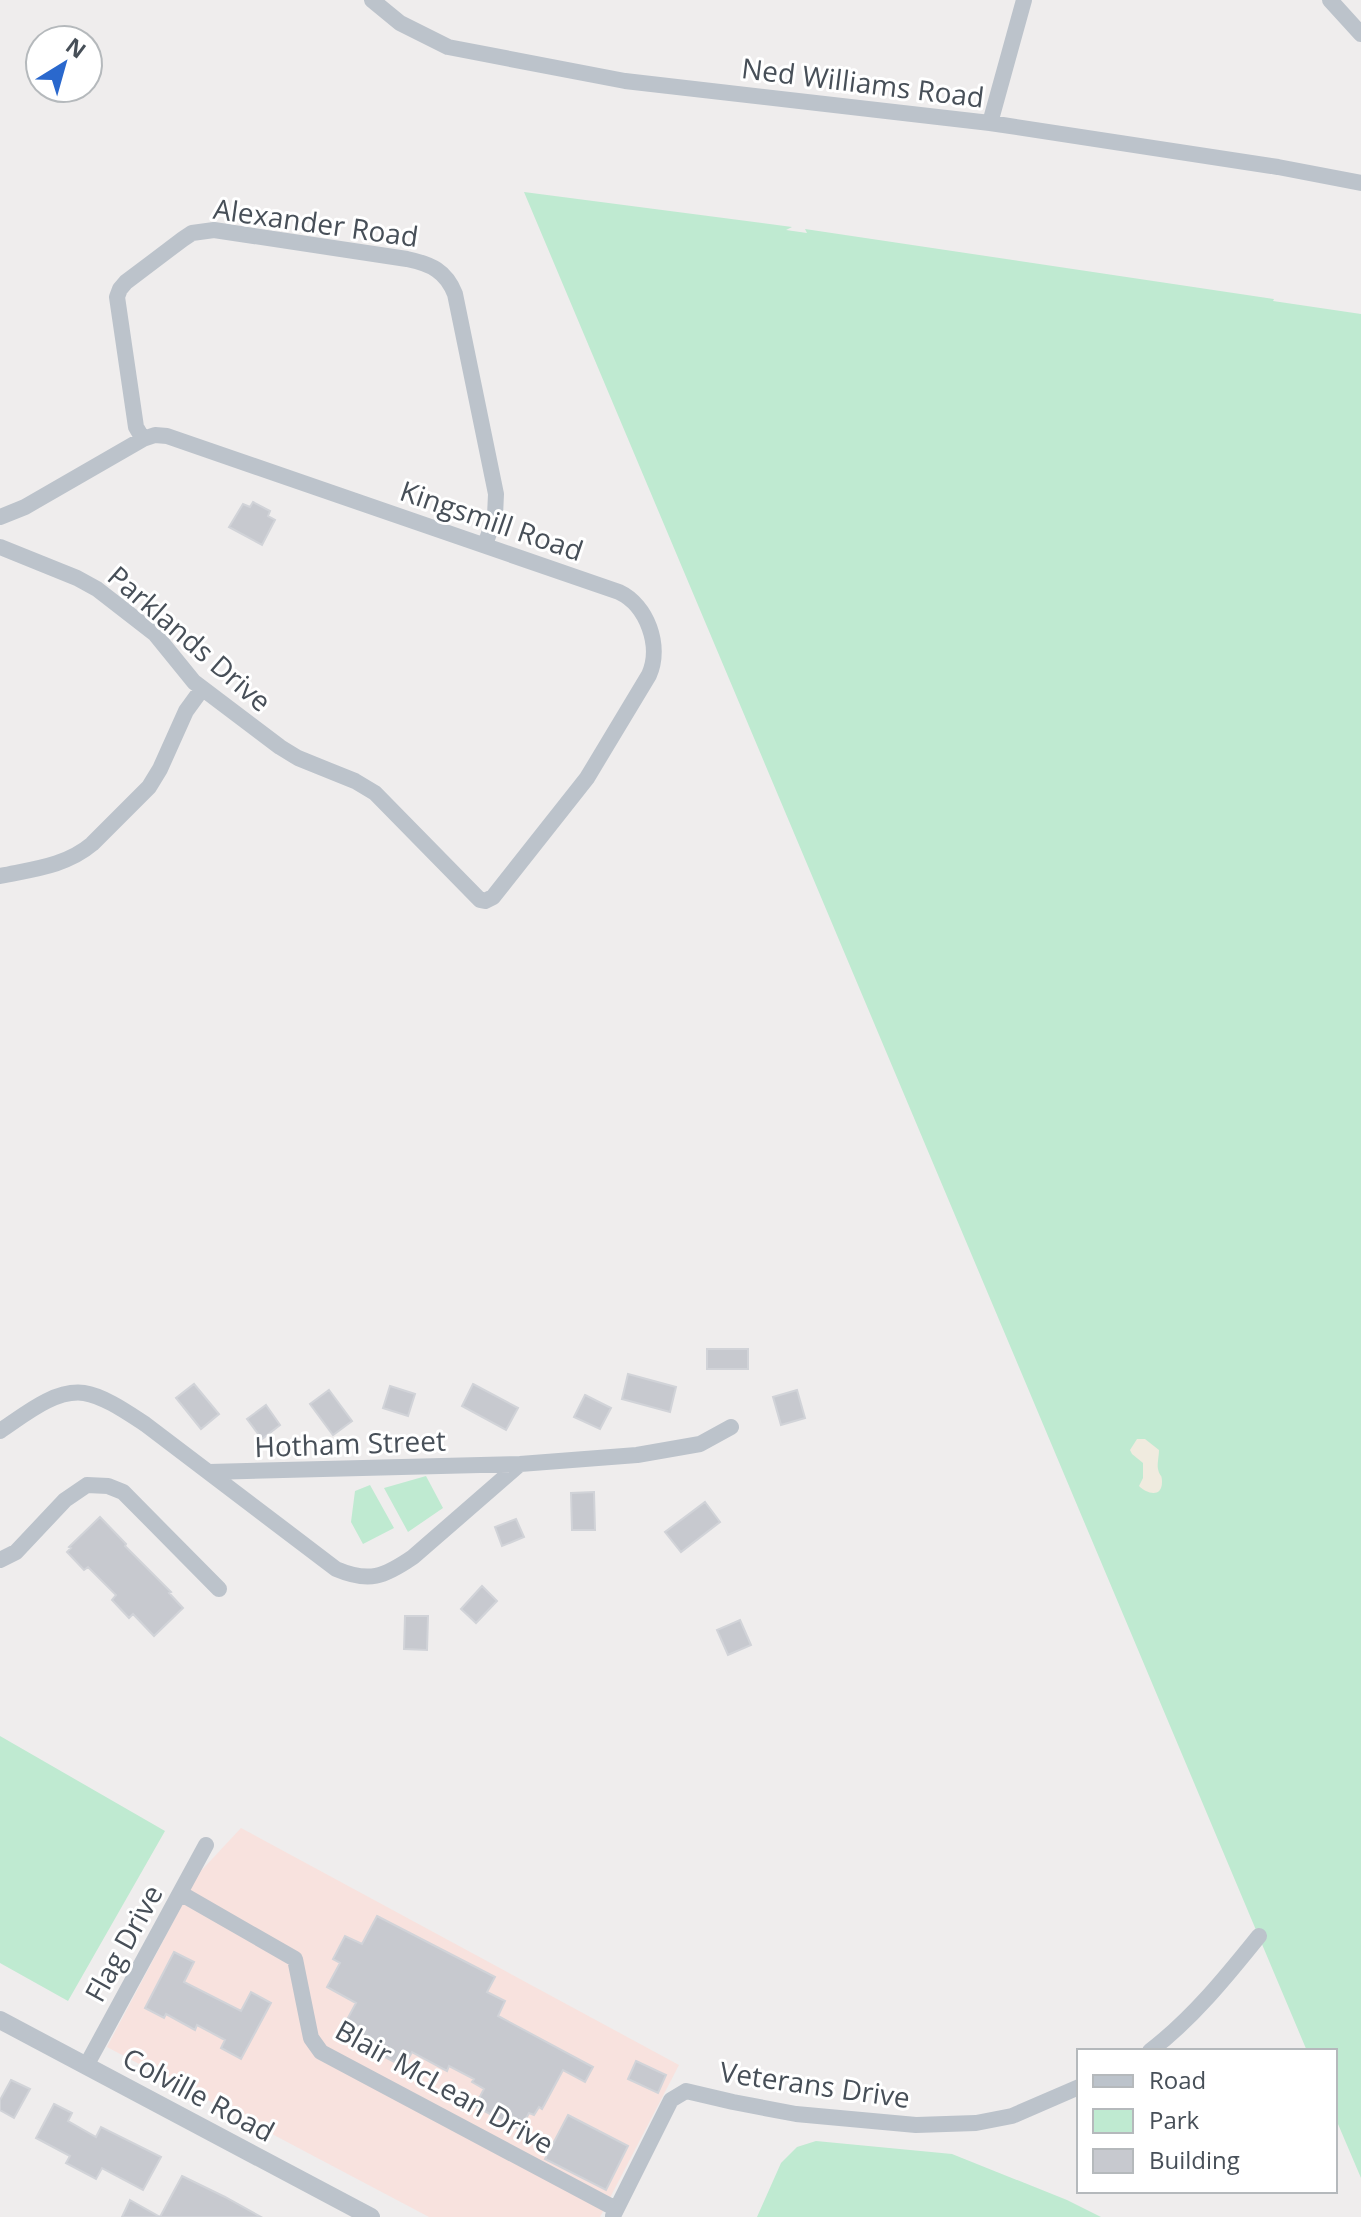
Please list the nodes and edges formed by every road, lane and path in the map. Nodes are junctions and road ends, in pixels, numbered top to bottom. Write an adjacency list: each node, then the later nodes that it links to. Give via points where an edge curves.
1 (372, 0): 5 (street, Ned Williams Road, via 400,23 448,47 625,81)
2 (1024, 0): 5 (street)
3 (1330, 0): 4 (street)
4 (1361, 34)
5 (990, 123): 6 (street, Ned Williams Road)
6 (1361, 183)
7 (143, 439): 8 (street); 9 (street, Kingsmill Road, via 167,436); 9 (street, Alexander Road, via 136,427 117,297 126,282 192,233 214,230 418,261 446,276 455,294 496,494)
8 (0, 517)
9 (485, 545): 13 (street, Kingsmill Road, via 628,596 645,617 655,658 587,778)
10 (0, 547): 11 (street, Parklands Drive, via 97,589 155,634)
11 (202, 689): 12 (street, via 149,787 92,844 63,862); 13 (street, Parklands Drive, via 289,753 375,793 475,897)
12 (0, 876)
13 (485, 901)
14 (731, 1427): 16 (street, Hotham Street, via 700,1444)
15 (0, 1431): 17 (street, via 62,1395 84,1393 145,1424)
16 (520, 1464): 17 (street, Hotham Street); 17 (street, via 413,1557 367,1578 336,1569)
17 (209, 1472)
18 (0, 1560): 19 (street, via 16,1552 65,1500 87,1485 108,1486 123,1492)
19 (219, 1589)
20 (206, 1845): 21 (street, Flag Drive)
21 (180, 1893): 25 (street, Flag Drive); 27 (street, Blair McLean Drive, via 295,1959 311,2038 321,2052)
22 (1259, 1936): 24 (street, via 1220,1984)
23 (0, 2020): 25 (street, Colville Road)
24 (1152, 2049)
25 (86, 2066): 28 (street, Colville Road)
26 (1077, 2088): 27 (street, Veterans Drive, via 1012,2116 916,2125 796,2114 686,2091 671,2100)
27 (614, 2213)
28 (371, 2217)

